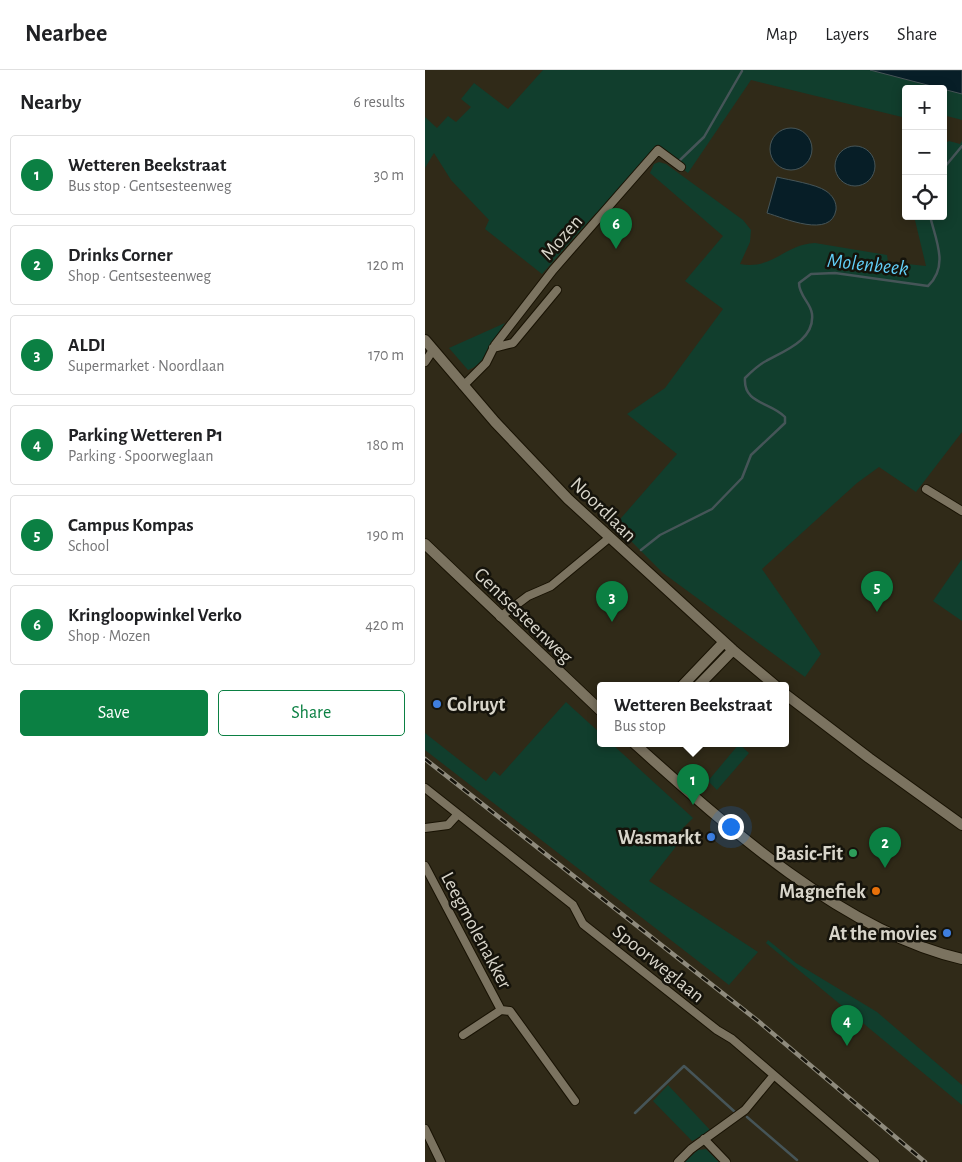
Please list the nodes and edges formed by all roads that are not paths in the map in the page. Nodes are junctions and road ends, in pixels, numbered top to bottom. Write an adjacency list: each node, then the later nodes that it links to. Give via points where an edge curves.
1 (681, 168): 4 (street, Mozen, via 658,150 553,270)
2 (557, 290): 4 (street, Mozen, via 513,343)
3 (425, 340): 5 (street, Noordlaan)
4 (493, 348): 7 (street, Mozen, via 486,362)
5 (433, 350): 6 (street); 7 (street, Noordlaan)
6 (425, 362)
7 (463, 386): 10 (street, Noordlaan, via 567,499)
8 (926, 489): 9 (street)
9 (962, 511)
10 (609, 538): 12 (street, via 551,586 528,596); 13 (street, Noordlaan)
11 (425, 544): 12 (street, Gentsesteenweg)
12 (500, 617): 19 (street, Gentsesteenweg)
13 (723, 642): 14 (street, Noordlaan); 15 (street)
14 (733, 650): 16 (street); 17 (street, Noordlaan)
15 (686, 682)
16 (702, 682)
17 (771, 682)
18 (789, 697): 23 (street)
19 (597, 707)
20 (641, 747): 26 (street, via 775,862 847,912 933,952)
21 (425, 788): 22 (street, Spoorweglaan)
22 (458, 814): 24 (street, via 448,825); 29 (street, Spoorweglaan, via 573,905 583,924)
23 (962, 825)
24 (425, 828)
25 (425, 866): 27 (street, Leegmolenakker)
26 (962, 959)
27 (501, 1010): 28 (street, Leegmolenakker); 30 (street, Leegmolenakker, via 510,1011)
28 (463, 1035)
29 (774, 1075): 32 (street, via 745,1110); 36 (street, Spoorweglaan)
30 (575, 1101)
31 (425, 1130): 33 (street)
32 (704, 1139): 34 (street); 35 (street)
33 (441, 1162)
34 (677, 1162)
35 (726, 1162)
36 (875, 1162)

